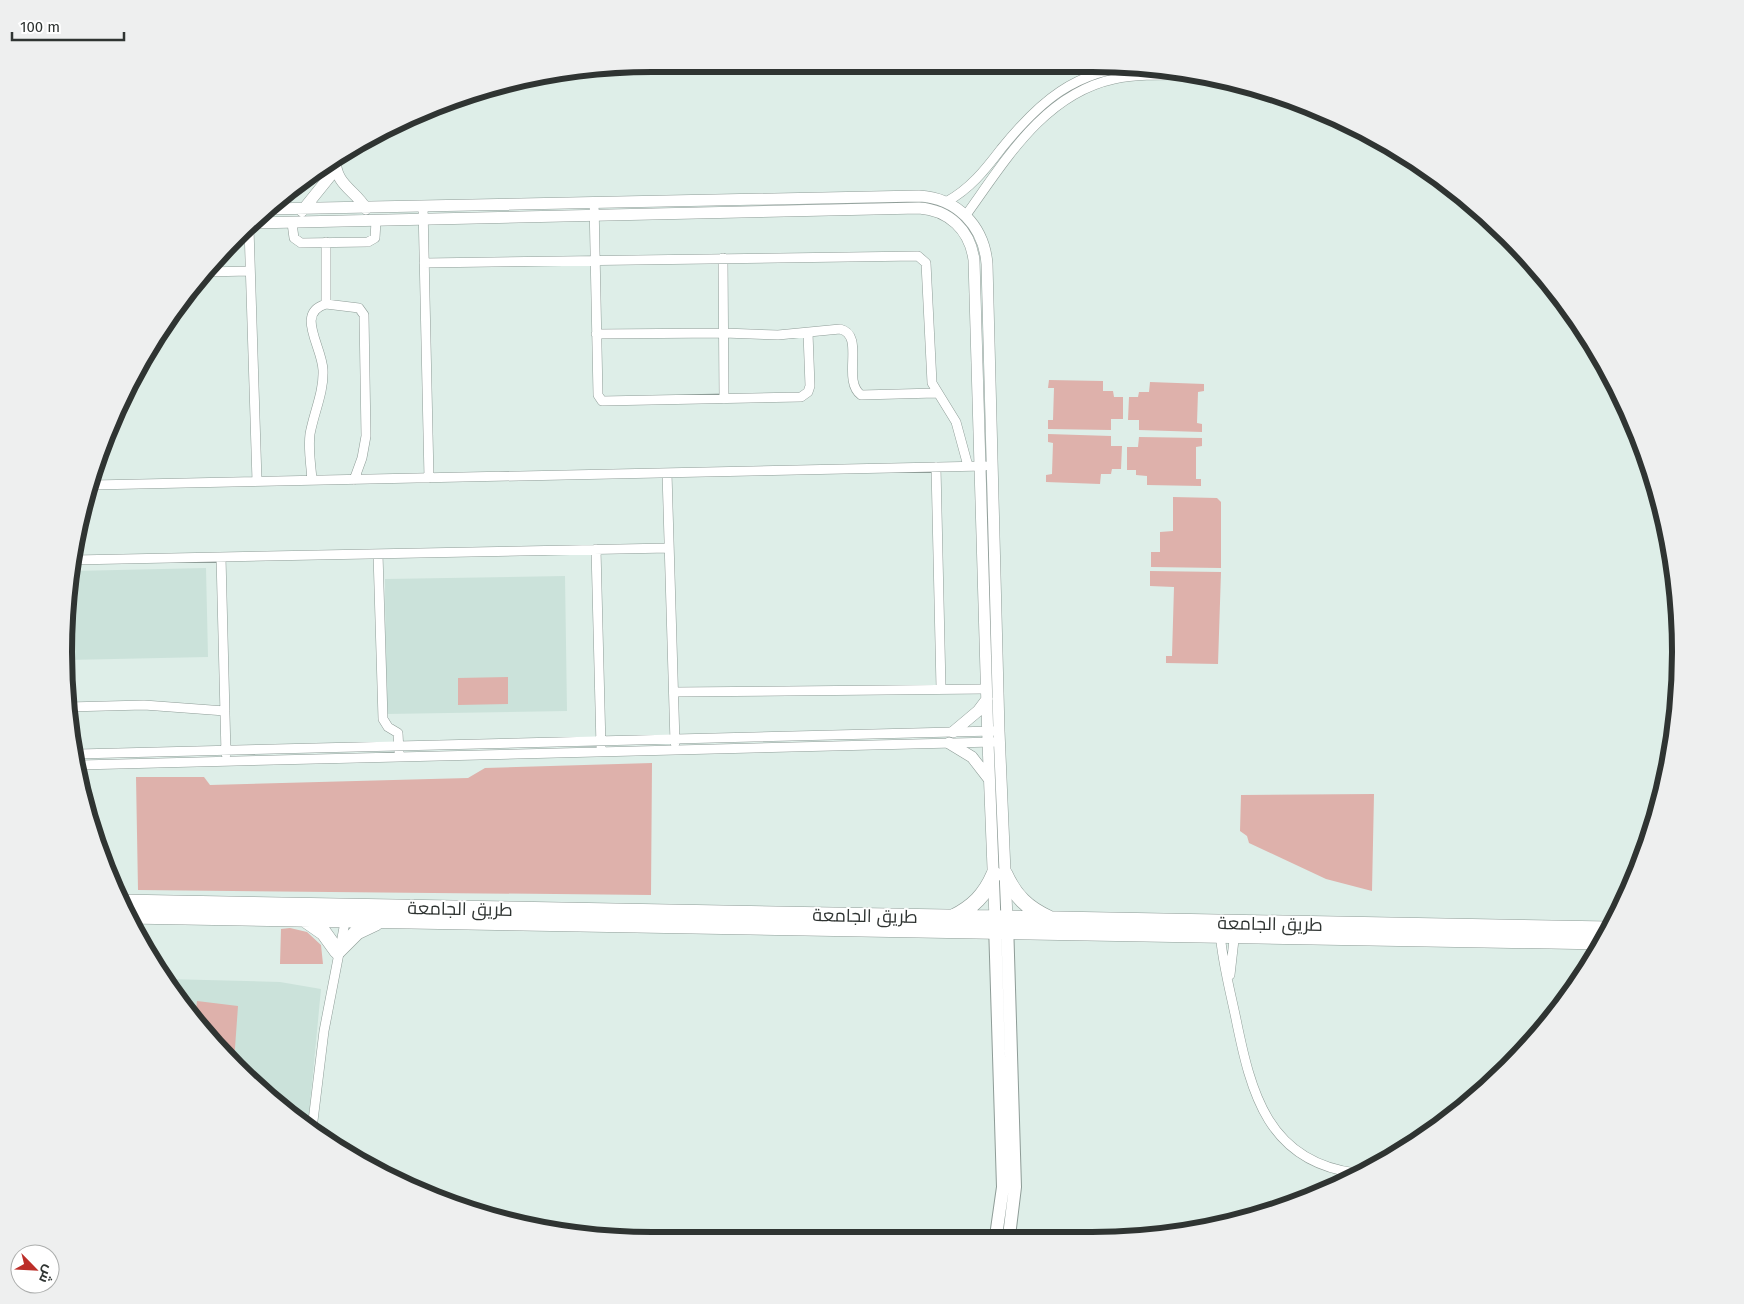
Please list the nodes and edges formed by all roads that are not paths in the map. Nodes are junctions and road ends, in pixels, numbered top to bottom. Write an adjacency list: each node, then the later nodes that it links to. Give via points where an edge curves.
1 (1105, 73): 6 (street, via 1070,84 1049,98 1022,123 974,182)
2 (1162, 77): 13 (street, via 1115,79 1065,99 1032,128)
3 (336, 166): 8 (street, via 350,192)
4 (331, 169): 9 (street)
5 (594, 202): 6 (street, via 919,196); 7 (street); 12 (street)
6 (946, 202): 11 (street); 13 (street)
7 (422, 206): 8 (street); 14 (street)
8 (366, 207): 9 (street); 15 (street)
9 (302, 208): 10 (street); 17 (street)
10 (279, 209)
11 (942, 213): 12 (street, via 919,208); 20 (street, via 958,224)
12 (594, 215): 14 (street); 23 (street)
13 (966, 215): 18 (street)
14 (423, 219): 15 (street); 24 (street)
15 (371, 221): 17 (street); 21 (street, via 376,234 372,241)
16 (262, 223): 17 (street)
17 (297, 223): 21 (street, via 293,234 297,241)
18 (980, 234): 20 (street); 34 (street, via 987,264)
19 (249, 235): 25 (street)
20 (968, 239): 34 (street, via 974,260)
21 (326, 242): 27 (street)
22 (723, 258): 23 (street); 28 (street); 31 (street, via 923,258 926,263 930,377)
23 (595, 261): 24 (street); 30 (street)
24 (424, 263): 37 (street)
25 (250, 271): 26 (street); 40 (street)
26 (215, 272)
27 (326, 304): 38 (street, via 316,307 310,321 322,356 323,371 310,435); 39 (street, via 359,308 364,315 366,436)
28 (724, 333): 29 (street); 30 (street); 32 (street)
29 (808, 333): 31 (street, via 840,329 848,333 852,342 853,384 861,395); 32 (street, via 810,383 806,394 798,397)
30 (596, 334): 32 (street, via 598,395 602,401)
31 (936, 393): 33 (street, via 956,422)
32 (724, 399)
33 (968, 466): 34 (street); 35 (street)
34 (986, 466): 49 (street); 52 (street)
35 (936, 467): 36 (street); 47 (street)
36 (666, 473): 37 (street); 42 (street)
37 (429, 478): 39 (street)
38 (312, 480): 39 (street); 40 (street)
39 (354, 480)
40 (257, 481): 41 (street)
41 (97, 485)
42 (669, 548): 43 (street); 48 (street)
43 (596, 549): 44 (street); 55 (street)
44 (378, 554): 45 (street); 56 (street, via 383,719 398,733)
45 (221, 557): 46 (street); 51 (street)
46 (80, 560)
47 (941, 688): 48 (street); 49 (street)
48 (674, 692): 54 (street)
49 (987, 694): 52 (street); 53 (street, via 978,711)
50 (75, 707): 51 (street, via 144,705)
51 (225, 711): 57 (street)
52 (993, 736): 53 (street); 64 (street); 65 (street)
53 (951, 737): 54 (street); 58 (street); 64 (street)
54 (675, 739): 55 (street); 58 (street)
55 (600, 741): 56 (street); 59 (street)
56 (399, 746): 57 (street); 61 (street)
57 (226, 750): 60 (street); 62 (street)
58 (675, 750): 59 (street)
59 (601, 752): 61 (street)
60 (82, 754)
61 (399, 757): 62 (street)
62 (226, 761): 63 (street)
63 (84, 765)
64 (990, 779): 65 (street)
65 (999, 874): 70 (highway, via 978,900); 73 (highway, via 1019,898 1036,912); 75 (street)
66 (130, 902): 67 (highway, طريق الجامعة)
67 (343, 913): 69 (highway, طريق الجامعة); 71 (highway, طريق الجامعة); 72 (highway, طريق الجامعة); 80 (street)
68 (136, 916): 71 (highway, طريق الجامعة)
69 (629, 918): 72 (highway, طريق الجامعة); 74 (highway, طريق الجامعة)
70 (952, 918): 74 (highway, طريق الجامعة); 75 (highway, طريق الجامعة)
71 (304, 919): 80 (highway, via 324,933)
72 (382, 920): 80 (highway, via 358,932)
73 (1053, 920): 75 (highway, طريق الجامعة); 76 (highway, طريق الجامعة)
74 (867, 923): 75 (highway, طريق الجامعة)
75 (1001, 925): 76 (highway, طريق الجامعة); 84 (main road, via 1003,1187); 85 (main road, via 1015,1187)
76 (1228, 928): 78 (highway, طريق الجامعة); 81 (street); 81 (street)
77 (1600, 932): 78 (highway, طريق الجامعة)
78 (1578, 935): 79 (highway, طريق الجامعة)
79 (1595, 940)
80 (337, 954): 82 (street)
81 (1229, 985): 83 (street, via 1249,1076 1271,1125 1289,1147 1310,1160)
82 (313, 1122)
83 (1348, 1172)
84 (997, 1232)
85 (1009, 1232)

